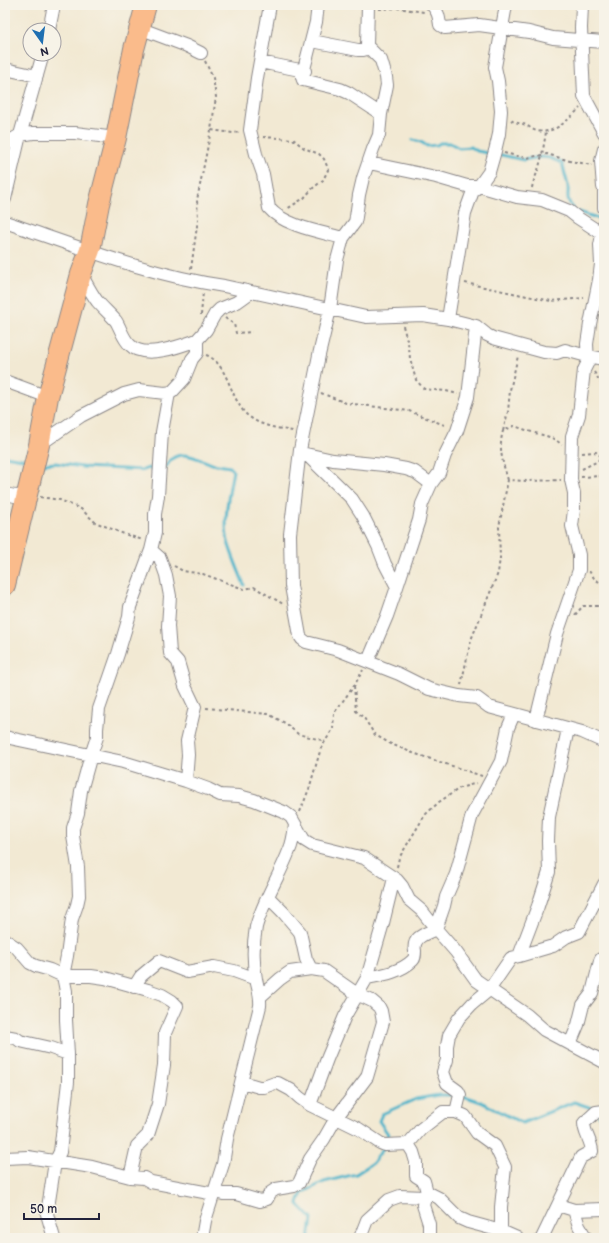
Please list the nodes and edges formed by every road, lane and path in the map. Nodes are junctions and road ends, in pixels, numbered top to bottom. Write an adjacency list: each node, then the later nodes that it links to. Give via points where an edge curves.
1 (54, 5): 10 (street)
2 (146, 5): 11 (highway)
3 (270, 5): 19 (street)
4 (318, 5): 14 (street)
5 (432, 5): 9 (street)
6 (506, 5): 12 (street)
7 (582, 5): 13 (street)
8 (368, 7): 9 (path, via 397,8); 16 (street)
9 (440, 18): 12 (street, via 440,25 445,28 480,25)
10 (51, 22)
11 (139, 28): 17 (street); 32 (highway)
12 (501, 29): 13 (street); 24 (street, via 495,67)
13 (581, 40): 15 (street); 23 (street)
14 (312, 41): 16 (street, via 358,50 364,50); 21 (street)
15 (603, 43)
16 (367, 46): 25 (street, via 379,57 386,77 387,86)
17 (201, 53): 26 (path, via 213,78 216,93)
18 (41, 62): 22 (street)
19 (260, 62): 21 (street); 27 (street)
20 (5, 69): 22 (street)
21 (304, 72): 25 (street, via 304,81 340,89)
22 (37, 76): 31 (street)
23 (584, 96): 28 (path, via 582,105 570,118); 30 (street)
24 (501, 111): 28 (path, via 513,122); 35 (street)
25 (381, 114): 37 (street, via 379,135)
26 (211, 130): 29 (path); 50 (path, via 197,200 198,219)
27 (250, 130): 44 (street, via 263,174 269,208); 44 (path, via 267,138 293,139 304,148 319,154 327,166 327,174 323,180 304,198)
28 (546, 132): 36 (path)
29 (233, 133)
30 (604, 133)
31 (20, 135): 32 (street, via 75,133); 33 (street); 41 (street)
32 (116, 138): 48 (highway)
33 (5, 144)
34 (604, 149): 38 (street, via 601,158)
35 (495, 151): 36 (path, via 526,158); 39 (street, via 489,172)
36 (541, 155): 38 (path, via 547,154); 42 (path)
37 (369, 163): 39 (street, via 467,186); 47 (street, via 363,178 355,222)
38 (603, 168): 40 (street)
39 (479, 186): 42 (street); 51 (street, via 471,193 465,213)
40 (604, 186): 43 (street)
41 (5, 199)
42 (530, 199): 46 (street, via 542,200 569,211)
43 (604, 208)
44 (276, 214): 47 (street, via 295,224)
45 (5, 222): 48 (street)
46 (603, 231): 54 (street)
47 (343, 238): 56 (street)
48 (90, 250): 49 (highway); 50 (street)
49 (81, 274): 61 (street, via 97,301 116,322 126,341 137,350 153,352); 70 (highway)
50 (191, 280): 52 (street)
51 (453, 282): 54 (path, via 552,301); 58 (street)
52 (204, 283): 53 (street); 61 (path)
53 (251, 292): 55 (street, via 237,302); 56 (street)
54 (597, 296): 64 (street, via 590,324)
55 (220, 309): 60 (path, via 225,319 234,324 236,333); 61 (street)
56 (330, 309): 57 (street, via 366,317); 68 (street)
57 (399, 316): 58 (street, via 423,315); 71 (path, via 416,380 424,389)
58 (448, 319): 59 (street)
59 (476, 326): 62 (street, via 487,335); 71 (street)
60 (252, 332)
61 (197, 340): 63 (street)
62 (520, 345): 64 (street, via 544,352 557,353 565,350); 73 (path)
63 (197, 352): 69 (street, via 184,379); 74 (path, via 212,358 218,364 247,414 267,427)
64 (588, 359): 65 (street); 67 (path); 78 (street, via 584,370 579,416 572,436)
65 (604, 359)
66 (5, 381): 70 (street)
67 (604, 388)
68 (313, 390): 72 (path, via 346,403 409,411 439,421); 74 (street)
69 (169, 393): 75 (street, via 139,390 124,394 80,416); 87 (street, via 162,432 155,514)
70 (48, 397): 75 (highway)
71 (468, 397): 72 (street)
72 (457, 431): 84 (street, via 444,455 440,473)
73 (503, 431): 78 (path, via 514,426 547,436); 83 (path, via 500,447)
74 (304, 433): 76 (street)
75 (39, 445): 86 (highway)
76 (303, 452): 84 (street, via 333,460 406,469); 89 (street, via 352,499 363,516); 92 (street, via 290,534 291,586)
77 (604, 452): 79 (path)
78 (572, 454): 79 (path, via 596,452); 82 (street)
79 (602, 457): 80 (path); 82 (path)
80 (604, 459)
81 (604, 476): 82 (path)
82 (572, 478): 83 (path); 98 (street, via 572,526 579,555 579,570 557,634)
83 (508, 480): 95 (path, via 499,526 498,574 471,640)
84 (432, 484): 89 (street, via 422,504)
85 (5, 494): 86 (street)
86 (27, 495): 87 (path, via 60,500 82,509 95,522 142,539); 88 (highway)
87 (155, 554): 92 (path, via 183,571 202,574 244,589 254,587); 96 (street, via 166,575 170,596 170,653 178,662); 103 (street, via 130,607 100,709 98,737)
88 (5, 585)
89 (397, 587): 93 (street)
90 (583, 606): 91 (path)
91 (604, 606)
92 (296, 611): 93 (street, via 302,639 306,642)
93 (368, 661): 94 (path); 95 (street, via 429,689)
94 (354, 686): 101 (path, via 334,713 333,729); 104 (path, via 356,711 376,735 413,754)
95 (459, 696): 97 (street, via 476,698 489,707)
96 (195, 707): 101 (path, via 268,714 298,734); 105 (street, via 187,741)
97 (514, 714): 98 (street); 104 (street, via 508,728 501,762)
98 (536, 720): 99 (street)
99 (568, 729): 102 (street); 112 (street, via 549,817 549,872)
100 (5, 737): 103 (street)
101 (325, 741): 106 (path)
102 (604, 742)
103 (91, 755): 105 (street); 115 (street, via 73,828 79,900 72,919)
104 (491, 779): 107 (path, via 460,788 425,815 399,858); 110 (street, via 472,814 456,874)
105 (186, 781): 106 (street, via 220,795 239,796 284,812 291,817)
106 (295, 825): 107 (street, via 304,840 312,845 364,858); 109 (street, via 290,850)
107 (394, 878): 110 (street, via 402,886 409,900); 116 (street)
108 (604, 884): 112 (street, via 579,932 553,946)
109 (268, 897): 114 (street, via 300,932); 117 (street, via 256,927)
110 (436, 929): 116 (street, via 417,940 413,960 394,971); 119 (street, via 476,980)
111 (5, 940): 115 (street, via 17,948 30,963)
112 (519, 956): 119 (street, via 511,958)
113 (604, 958): 123 (street, via 600,961 592,993 583,1005)
114 (311, 969): 120 (street, via 329,973); 121 (street, via 285,975)
115 (63, 976): 118 (street, via 105,978); 124 (street, via 66,991)
116 (367, 978): 120 (street)
117 (256, 979): 118 (street, via 214,967 187,972 160,961 141,976); 121 (street)
118 (134, 987): 134 (street, via 162,995 177,1006 165,1032 164,1065 158,1104 148,1135 137,1146)
119 (489, 990): 123 (street, via 544,1030); 129 (street, via 459,1018 449,1035 447,1060 443,1072 447,1083 460,1095)
120 (357, 994): 127 (street, via 331,1049); 130 (street, via 379,1007 383,1022 367,1077)
121 (261, 996): 126 (street)
122 (5, 1036): 124 (street)
123 (570, 1044): 125 (street)
124 (68, 1054): 133 (street, via 65,1111 60,1152)
125 (604, 1062)
126 (242, 1082): 127 (street, via 259,1087 278,1084); 135 (street)
127 (310, 1105): 130 (street)
128 (604, 1111): 137 (street, via 596,1112 584,1122 592,1150 580,1157)
129 (456, 1112): 131 (street, via 440,1114 421,1129); 140 (street, via 465,1116 478,1134 496,1146 505,1167)
130 (336, 1118): 131 (street, via 359,1129 380,1144); 135 (street, via 310,1159 299,1183 276,1189 262,1202 236,1194)
131 (408, 1144): 136 (street, via 414,1152 416,1176 424,1181)
132 (5, 1158): 133 (street, via 28,1157)
133 (55, 1162): 134 (street); 141 (street, via 47,1214)
134 (130, 1176): 135 (street)
135 (214, 1192): 142 (street)
136 (425, 1195): 140 (street, via 439,1198 462,1220); 143 (street, via 400,1196 388,1200 367,1220); 144 (street, via 423,1205 429,1224)
137 (558, 1205): 139 (street); 146 (street)
138 (604, 1209): 139 (street)
139 (574, 1210): 147 (street)
140 (501, 1231): 145 (street)
141 (54, 1238)
142 (202, 1238)
143 (360, 1238)
144 (429, 1238)
145 (517, 1238)
146 (542, 1238)
147 (586, 1238)

